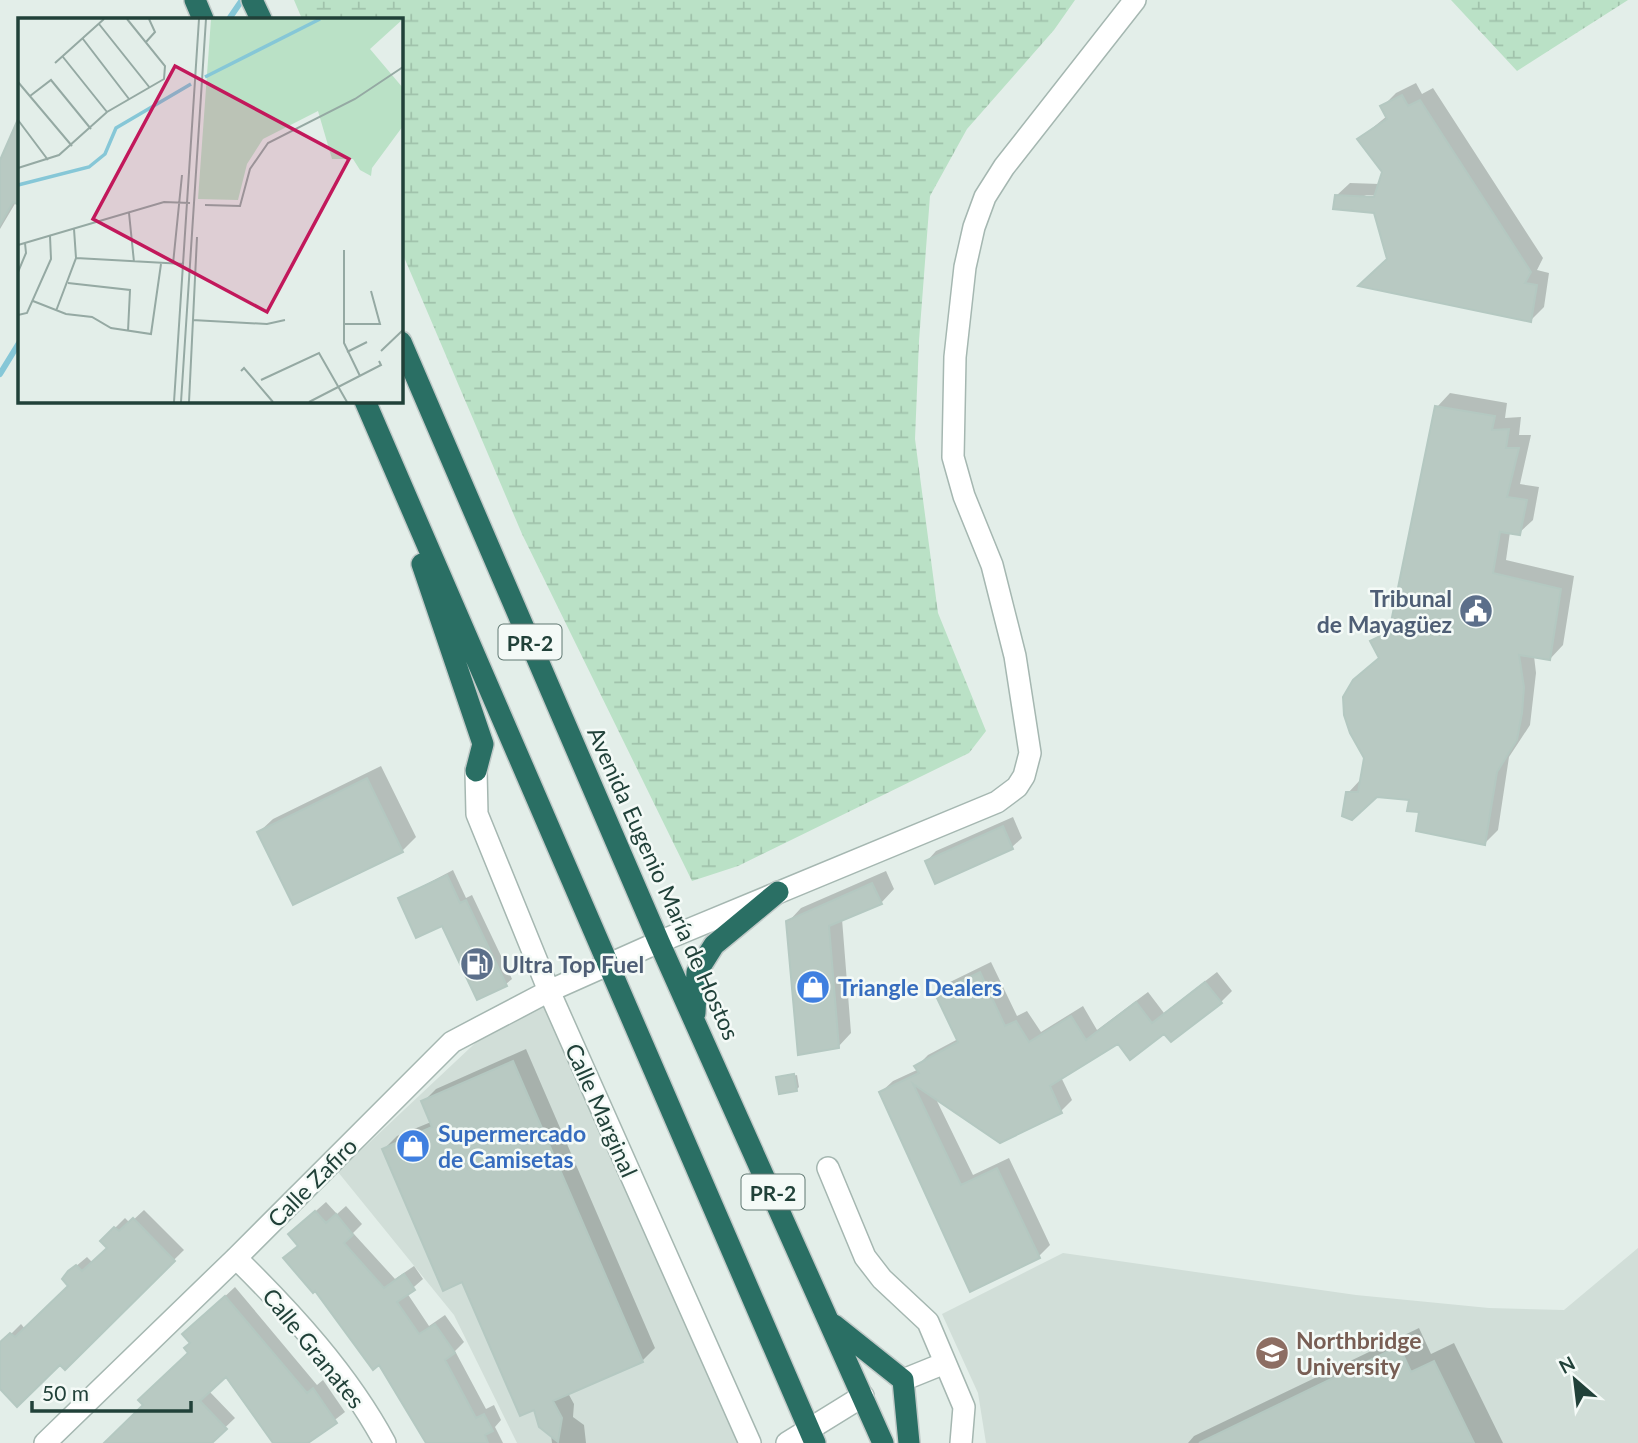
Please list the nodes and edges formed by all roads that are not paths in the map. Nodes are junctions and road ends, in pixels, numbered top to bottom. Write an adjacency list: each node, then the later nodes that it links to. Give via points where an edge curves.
1 (195, 0): 4 (highway)
2 (252, 0): 5 (highway)
3 (1135, 0): 10 (street, Calle Zafiro, via 1004,167 985,197 965,267 953,457 992,565 1015,656 1030,753 1024,776 997,802)
4 (203, 18)
5 (261, 18)
6 (402, 344): 11 (highway, Avenida Eugenio María de Hostos / PR-2)
7 (365, 402): 8 (highway, PR-2)
8 (375, 426): 9 (highway, via 482,744); 12 (highway, PR-2)
9 (476, 771): 13 (street, Calle Marginal, via 477,814)
10 (778, 892): 11 (street, Calle Zafiro); 14 (highway, via 714,945 697,972)
11 (659, 942): 12 (street, Calle Zafiro); 14 (highway, Avenida Eugenio María de Hostos / PR-2)
12 (609, 964): 13 (street, Calle Zafiro); 21 (highway, PR-2)
13 (549, 991): 16 (street, Calle Zafiro, via 452,1042); 24 (street, Calle Marginal)
14 (694, 1018): 17 (highway, Avenida Eugenio María de Hostos / PR-2)
15 (828, 1168): 18 (street, via 865,1257 928,1322)
16 (236, 1258): 22 (street, Calle Zafiro); 23 (street, Calle Granates, via 291,1312)
17 (831, 1322): 19 (highway); 20 (highway, Avenida Eugenio María de Hostos / PR-2)
18 (945, 1363): 19 (street); 28 (street, via 964,1407)
19 (904, 1380): 27 (highway)
20 (863, 1396): 21 (street); 26 (highway, Avenida Eugenio María de Hostos / PR-2)
21 (812, 1436): 25 (street)
22 (45, 1443)
23 (385, 1443)
24 (750, 1443)
25 (787, 1443)
26 (883, 1443)
27 (909, 1443)
28 (961, 1443)

